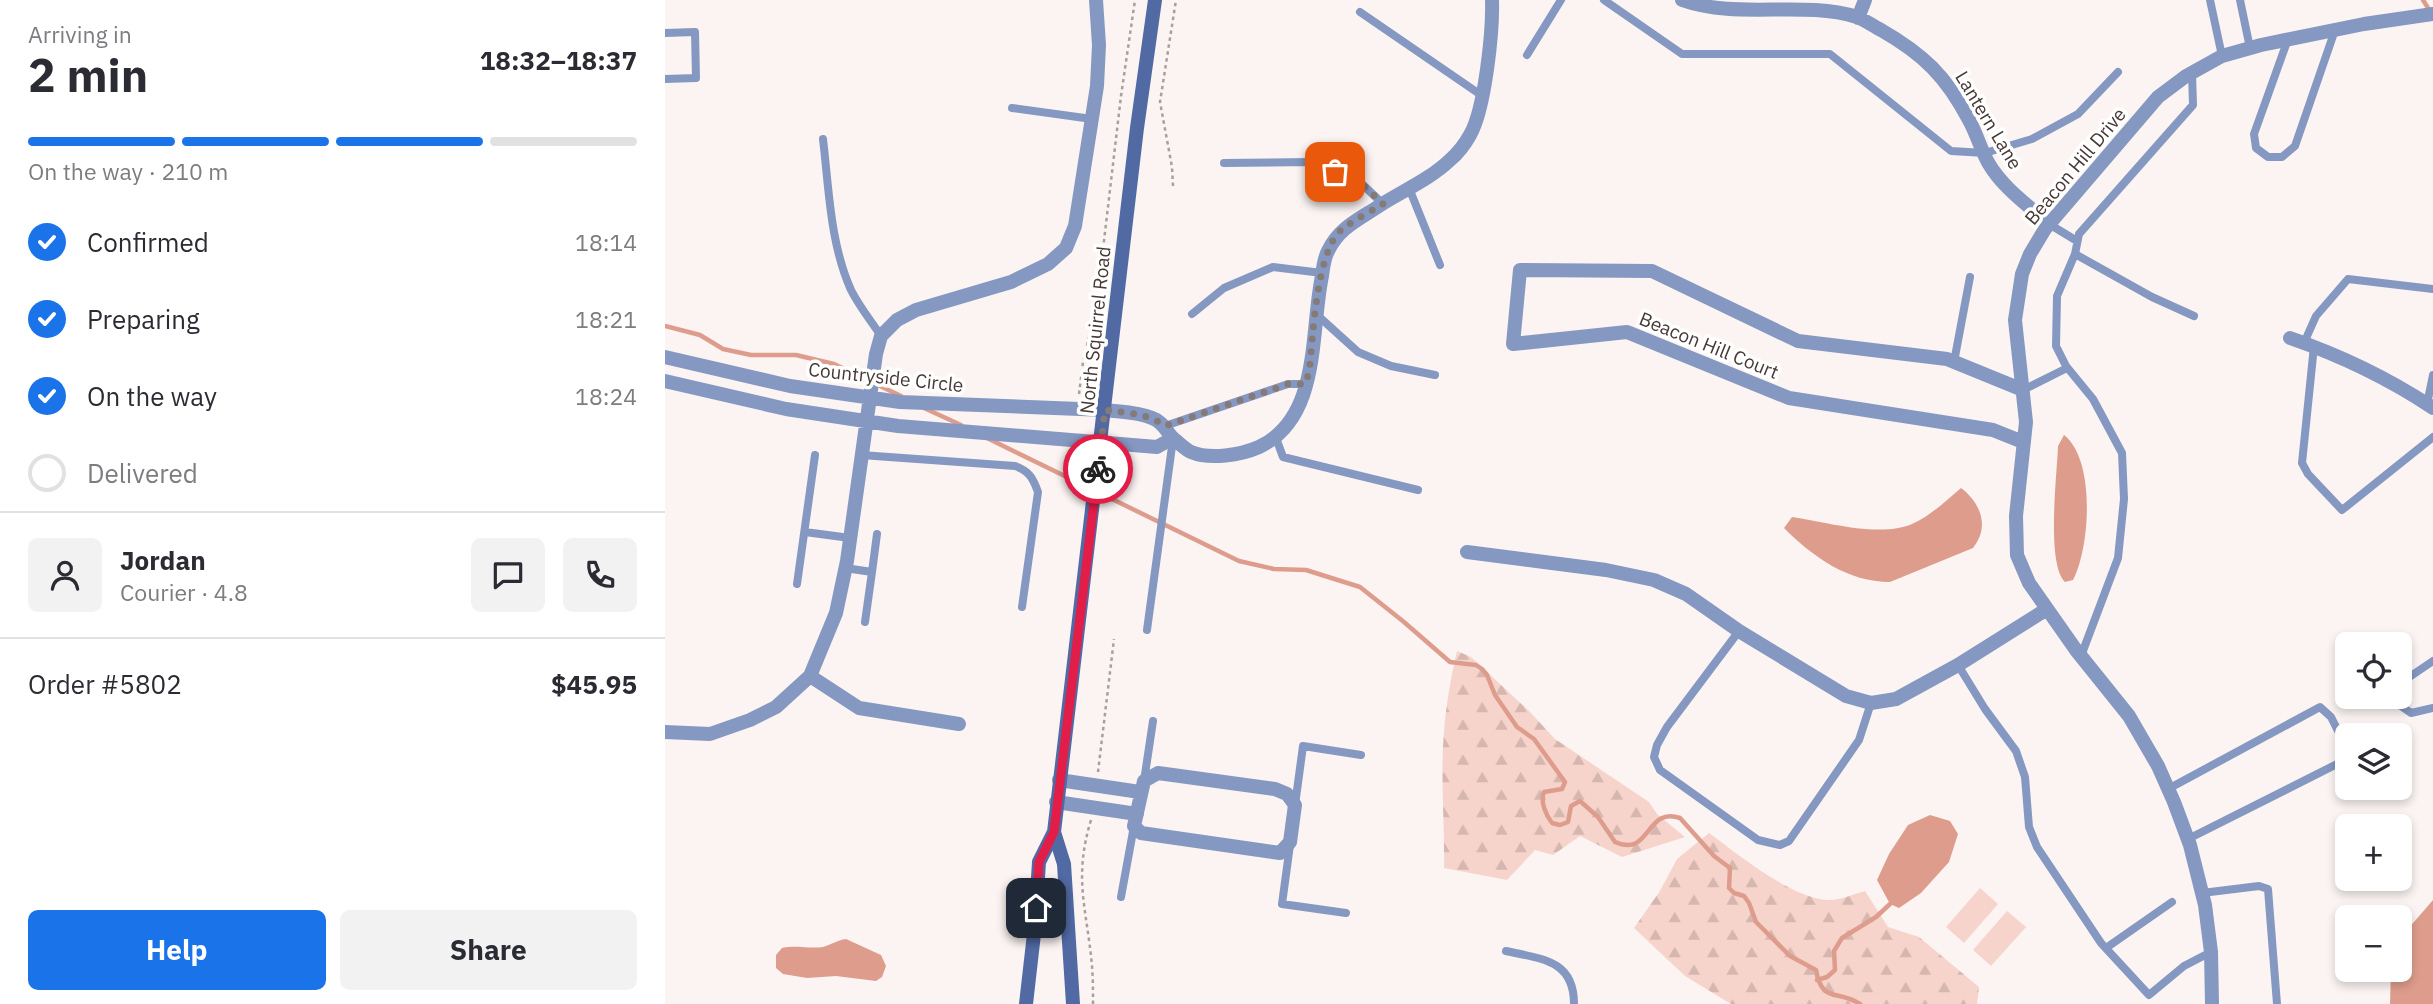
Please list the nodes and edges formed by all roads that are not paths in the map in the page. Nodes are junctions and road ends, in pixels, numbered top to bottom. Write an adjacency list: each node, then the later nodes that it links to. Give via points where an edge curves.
1 (1096, 0): 25 (street, via 1099,45)
2 (1155, 0): 53 (street, North Squirrel Road)
3 (1492, 0): 23 (street)
4 (1561, 0): 18 (lane)
5 (1604, 0): 27 (lane, via 1682,54 1830,54 1951,151)
6 (1682, 0): 10 (street, Lantern Lane, via 1737,9)
7 (1865, 0): 13 (street)
8 (2210, 0): 19 (lane)
9 (2240, 0): 17 (lane)
10 (1771, 5): 13 (street, Lantern Lane)
11 (1360, 12): 23 (lane)
12 (2433, 14): 14 (street, Beacon Hill Drive)
13 (1858, 18): 27 (street, Lantern Lane, via 1912,48 1932,66 1968,116)
14 (2335, 30): 16 (street, Beacon Hill Drive); 16 (lane, via 2295,146 2282,157 2268,157 2256,148 2254,134)
15 (665, 33): 22 (lane, via 695,32 696,78)
16 (2288, 39): 17 (street, Beacon Hill Drive)
17 (2251, 48): 19 (street, Beacon Hill Drive)
18 (1527, 55)
19 (2223, 56): 21 (street, Beacon Hill Drive)
20 (2118, 72): 27 (lane, via 2078,114 2032,139)
21 (2192, 73): 31 (street, Beacon Hill Drive, via 2158,97); 32 (lane, via 2193,105)
22 (665, 79)
23 (1481, 95): 29 (street, via 1470,135 1450,160)
24 (1012, 108): 25 (lane)
25 (1092, 119): 41 (street, via 1075,226 1066,248 1048,264 1011,282 916,310)
26 (823, 139): 41 (lane, via 842,265)
27 (1985, 153): 31 (street, Lantern Lane, via 2009,189)
28 (1224, 163): 30 (lane, via 1310,162 1360,182)
29 (1409, 188): 30 (street); 34 (lane)
30 (1383, 204): 35 (street, via 1339,232)
31 (2049, 224): 32 (lane); 50 (street, Beacon Hill Drive, via 2022,274 2015,320)
32 (2077, 241): 33 (lane)
33 (2074, 254): 40 (lane); 45 (lane, via 2057,296 2056,346)
34 (1440, 265)
35 (1322, 273): 38 (lane, via 1273,267 1224,288); 39 (street)
36 (1970, 277): 44 (lane)
37 (2433, 289): 42 (lane, via 2348,279 2316,316)
38 (1192, 314)
39 (1316, 314): 46 (lane, via 1358,352 1391,366); 49 (street)
40 (2194, 316)
41 (881, 336): 52 (street)
42 (2303, 343): 51 (street, via 2367,368); 55 (lane, via 2302,463 2341,510)
43 (665, 357): 52 (street, Countryside Circle, via 790,386)
44 (1954, 362): 50 (street, Beacon Hill Court); 58 (street, Beacon Hill Court, via 1798,341 1652,271 1520,270 1513,344 1627,331 1789,398 1993,430)
45 (2067, 368): 50 (lane); 74 (lane, via 2094,399 2122,453 2125,499 2118,558)
46 (1435, 375)
47 (2433, 375): 51 (lane)
48 (665, 381): 52 (street, Countryside Circle, via 786,409)
49 (1305, 384): 54 (lane, via 1288,384); 56 (street, via 1294,417)
50 (2023, 390): 58 (street, Beacon Hill Drive)
51 (2430, 406)
52 (867, 410): 53 (street, Countryside Circle, via 913,403); 57 (street, Countryside Circle, via 898,426); 60 (street)
53 (1105, 410): 54 (street, Countryside Circle, via 1155,418); 57 (street, North Squirrel Road)
54 (1169, 432): 56 (street, Countryside Circle, via 1191,452 1213,456 1256,449); 57 (street, Countryside Circle, via 1157,447); 72 (lane)
55 (2433, 437)
56 (1276, 438): 61 (lane, via 1283,457)
57 (1102, 441): 88 (street, North Squirrel Road)
58 (2024, 442): 70 (street, Beacon Hill Drive, via 2017,555)
59 (815, 455): 62 (lane)
60 (861, 455): 64 (street); 69 (lane, via 1025,470 1038,492)
61 (1418, 490)
62 (805, 532): 64 (lane); 68 (lane)
63 (877, 534): 67 (lane)
64 (850, 538): 66 (street)
65 (1467, 552): 73 (street, via 1654,580 1686,594)
66 (845, 568): 67 (lane); 78 (street, via 836,613)
67 (872, 572): 71 (lane)
68 (797, 584)
69 (1022, 607)
70 (2047, 609): 74 (street, Beacon Hill Drive); 76 (street)
71 (865, 622)
72 (1147, 630)
73 (1739, 631): 79 (street, via 1846,696); 79 (lane, via 1667,727 1654,757 1660,770 1758,840 1780,845 1789,841 1859,740)
74 (2081, 656): 90 (street, Beacon Hill Drive, via 2129,716)
75 (2433, 661): 77 (lane)
76 (1958, 665): 79 (street, via 1896,699); 103 (lane, via 2016,751 2025,777 2029,827 2037,847)
77 (2412, 675)
78 (810, 676): 83 (street, via 859,708); 85 (street, via 776,707 750,720 710,734)
79 (1871, 703)
80 (2433, 708): 81 (lane, via 2411,713)
81 (2405, 709)
82 (1153, 721): 89 (lane)
83 (959, 723)
84 (2335, 725): 90 (lane, via 2320,707)
85 (665, 732)
86 (1361, 755): 92 (lane, via 1303,746)
87 (2335, 765): 95 (lane)
88 (1059, 780): 89 (street); 91 (street, North Squirrel Road)
89 (1142, 786): 92 (street, via 1158,773 1275,789 1287,794); 93 (street)
90 (2168, 789): 95 (street, Beacon Hill Drive)
91 (1056, 802): 93 (street); 94 (street, North Squirrel Road)
92 (1295, 805): 96 (street)
93 (1135, 820): 96 (street, via 1141,833 1280,853); 98 (lane)
94 (1054, 832): 100 (street, North Squirrel Road, via 1039,862); 102 (street, North Squirrel Road, via 1064,864)
95 (2187, 839): 97 (street, Beacon Hill Drive)
96 (1290, 842): 101 (lane, via 1282,904)
97 (2202, 893): 105 (street, Beacon Hill Drive); 110 (lane, via 2259,886 2268,889)
98 (1121, 897)
99 (2172, 902): 103 (lane)
100 (1036, 908): 102 (street, via 1053,905); 106 (street, North Squirrel Road)
101 (1346, 913)
102 (1067, 916): 107 (street, North Squirrel Road)
103 (2106, 948): 105 (lane, via 2149,995 2184,966)
104 (1506, 951): 108 (lane, via 1563,969 1571,978)
105 (2211, 952): 109 (street, Beacon Hill Drive)
106 (1025, 1004)
107 (1073, 1004)
108 (1574, 1004)
109 (2212, 1004)
110 (2277, 1004)

